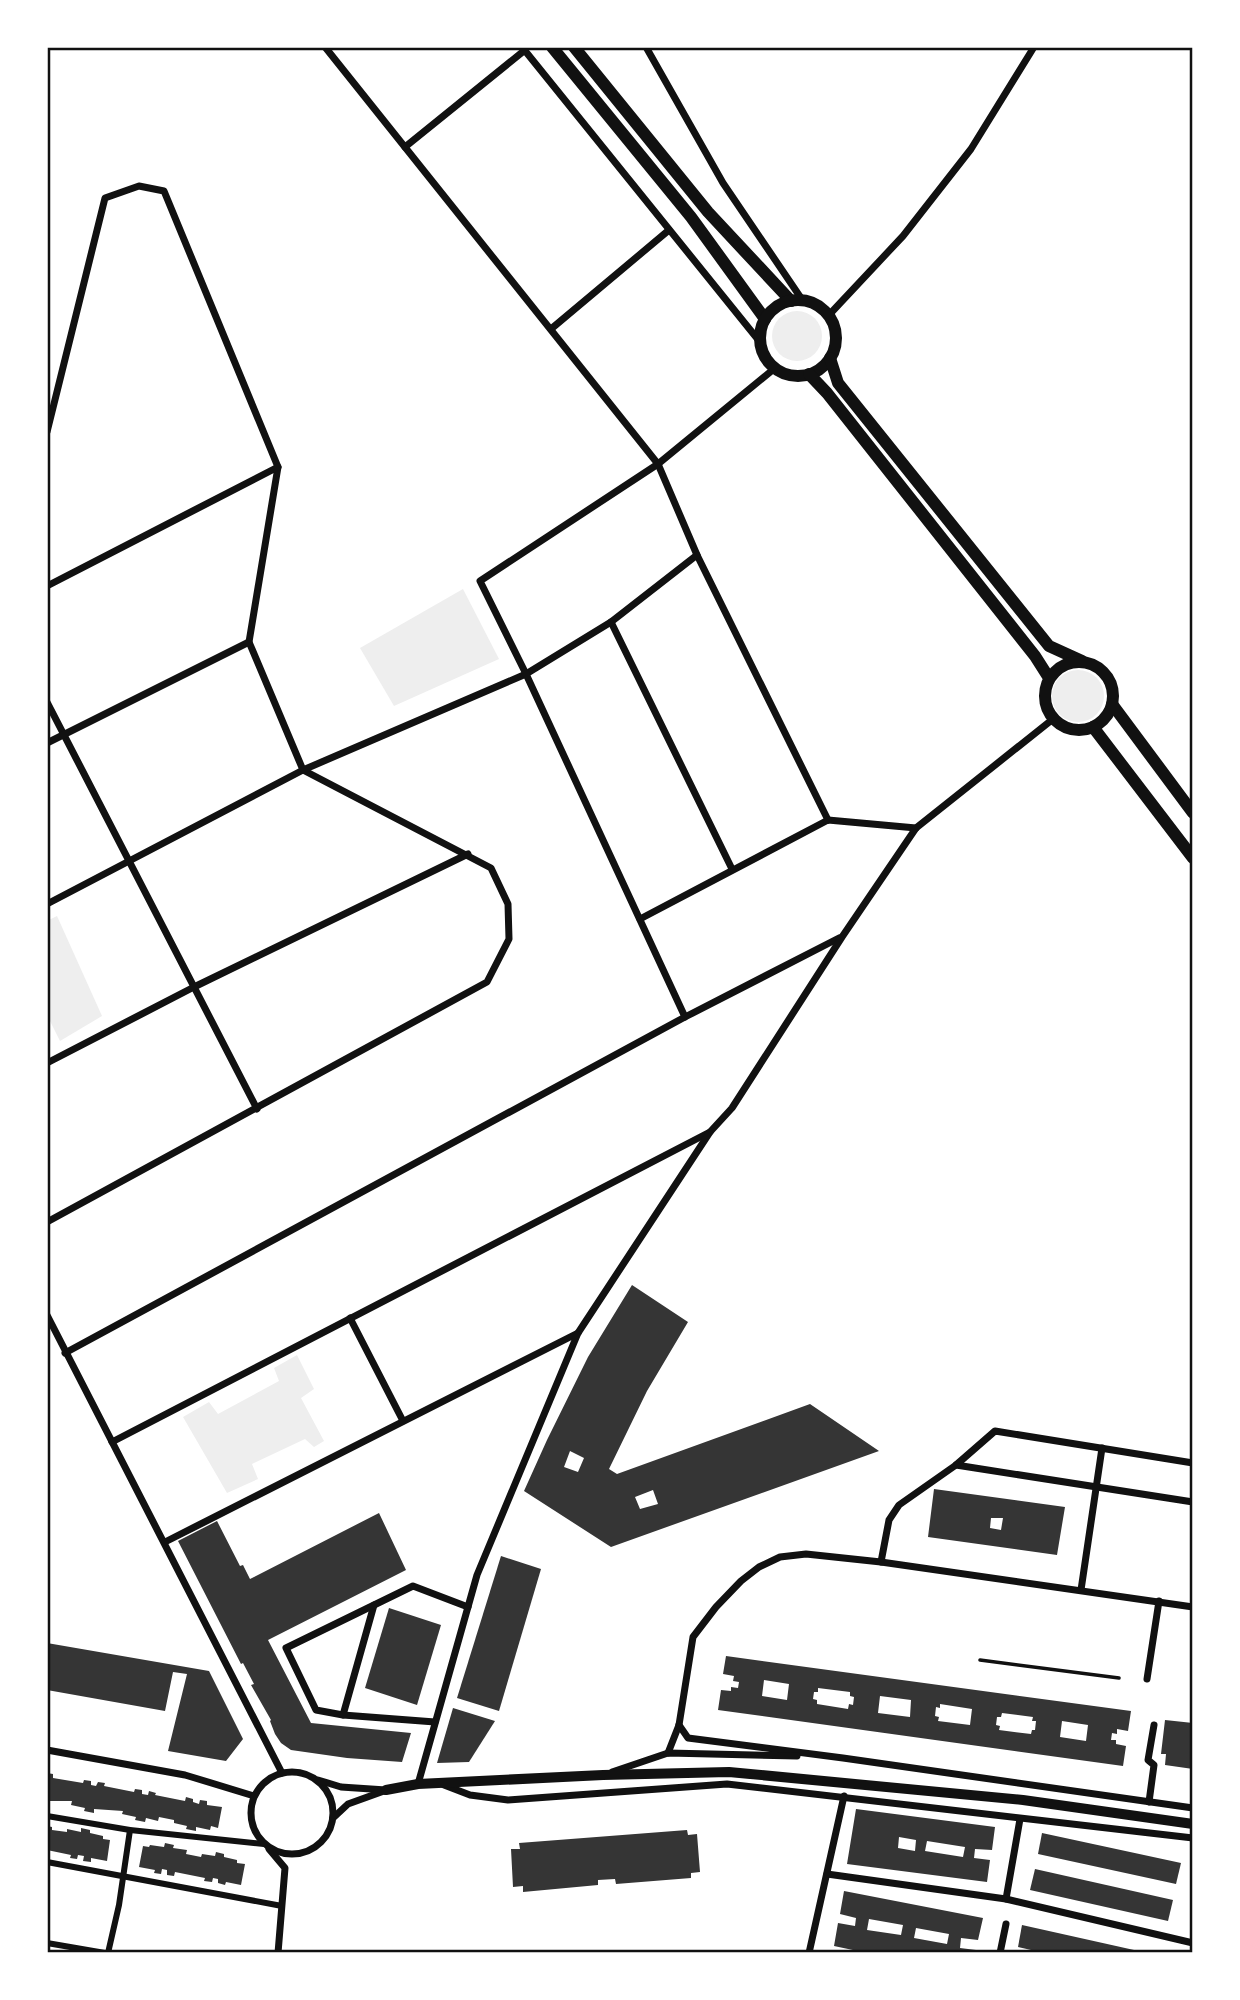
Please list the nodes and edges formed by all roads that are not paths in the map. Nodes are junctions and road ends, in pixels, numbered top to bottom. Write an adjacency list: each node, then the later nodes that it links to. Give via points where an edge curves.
1 (325, 47): 7 (street)
2 (552, 47): 11 (main road, via 691,217)
3 (574, 47): 9 (main road, via 708,212)
4 (646, 47): 9 (street)
5 (1034, 47): 10 (street, via 971,149 903,236)
6 (523, 49): 7 (street); 8 (street)
7 (405, 147): 12 (street)
8 (669, 230): 12 (street); 13 (street)
9 (797, 301): 10 (main road); 11 (main road, via 781,304)
10 (828, 316): 14 (main road, via 835,336)
11 (765, 318): 13 (main road)
12 (551, 329): 19 (street)
13 (760, 342): 15 (main road)
14 (830, 358): 16 (main road); 25 (main road, via 838,383 1049,646)
15 (775, 368): 16 (main road, via 785,374); 19 (street)
16 (809, 374): 27 (main road)
17 (49, 417): 18 (street); 20 (street, via 105,198 139,186 164,191)
18 (47, 432)
19 (658, 464): 21 (street); 26 (street, via 480,581)
20 (278, 467): 22 (street); 24 (street)
21 (697, 555): 23 (street); 36 (street)
22 (47, 586)
23 (611, 622): 26 (street); 41 (street)
24 (249, 642): 32 (street); 34 (street)
25 (1082, 662): 27 (main road, via 1063,665); 29 (main road, via 1103,671 1113,692)
26 (526, 674): 34 (street); 43 (street)
27 (1049, 678): 30 (main road, via 1044,699)
28 (47, 702): 32 (street)
29 (1112, 704): 31 (main road); 35 (main road)
30 (1053, 719): 31 (main road, via 1072,730); 37 (street)
31 (1093, 727): 39 (main road)
32 (64, 734): 33 (street); 40 (street)
33 (47, 743)
34 (303, 771): 38 (street); 40 (street)
35 (1193, 813)
36 (828, 820): 37 (street); 41 (street)
37 (916, 828): 44 (street)
38 (468, 854): 45 (street); 48 (street, via 491,868 508,904 509,939 487,982)
39 (1193, 858)
40 (130, 861): 42 (street); 45 (street)
41 (732, 869): 43 (street)
42 (47, 904)
43 (640, 919): 46 (street)
44 (842, 937): 46 (street); 49 (street, via 732,1108)
45 (194, 987): 47 (street); 48 (street)
46 (685, 1017): 54 (street)
47 (47, 1063)
48 (257, 1109): 50 (street)
49 (710, 1132): 52 (street); 53 (street)
50 (47, 1222)
51 (47, 1315): 54 (street)
52 (350, 1318): 55 (street); 56 (street)
53 (578, 1333): 55 (street); 67 (street, via 477,1575)
54 (65, 1353): 56 (street)
55 (403, 1421): 62 (street)
56 (112, 1442): 62 (street)
57 (1102, 1448): 58 (street); 59 (street, via 995,1431); 60 (street)
58 (1193, 1463)
59 (956, 1465): 60 (street); 63 (street, via 899,1506 889,1520)
60 (1097, 1488): 61 (street); 64 (street)
61 (1193, 1502)
62 (165, 1542): 77 (street)
63 (881, 1562): 64 (street); 72 (street, via 793,1554 759,1567 741,1581 693,1637)
64 (1081, 1590): 65 (street)
65 (1159, 1601): 68 (street); 69 (street)
66 (374, 1605): 67 (street, via 413,1586); 70 (street); 70 (street, via 286,1648 316,1710)
67 (468, 1607): 71 (street)
68 (1193, 1607)
69 (1147, 1679)
70 (343, 1715): 71 (street)
71 (435, 1722): 80 (street)
72 (679, 1725): 75 (street); 76 (street, via 688,1738)
73 (1154, 1725): 85 (street, via 1148,1760 1154,1765)
74 (47, 1750): 84 (street, via 184,1775)
75 (668, 1753): 76 (street); 78 (street)
76 (843, 1758): 85 (street)
77 (282, 1773): 79 (street); 84 (street, via 270,1777)
78 (603, 1775): 81 (street); 90 (street, via 729,1772 1023,1800)
79 (316, 1779): 82 (street, via 341,1787); 88 (street, via 330,1796)
80 (418, 1784): 81 (street); 82 (street)
81 (440, 1784): 83 (street, via 470,1795 508,1800 727,1784)
82 (386, 1790): 88 (street, via 348,1804)
83 (844, 1796): 89 (street); 95 (street)
84 (254, 1797): 93 (street, via 251,1822)
85 (1149, 1802): 86 (street)
86 (1193, 1808)
87 (47, 1815): 91 (street)
88 (333, 1818): 93 (street, via 322,1841 300,1854 275,1851)
89 (1020, 1819): 92 (street); 97 (street)
90 (1193, 1824)
91 (130, 1830): 93 (street); 96 (street)
92 (1193, 1838)
93 (264, 1844): 98 (street, via 285,1868)
94 (47, 1862): 96 (street)
95 (827, 1874): 97 (street); 104 (street)
96 (125, 1875): 98 (street); 102 (street)
97 (1006, 1899): 101 (street)
98 (282, 1906): 103 (street)
99 (1006, 1924): 105 (street)
100 (47, 1943): 102 (street)
101 (1193, 1944): 106 (street)
102 (106, 1953)
103 (278, 1953)
104 (809, 1953)
105 (1000, 1953)
106 (1191, 1953)

